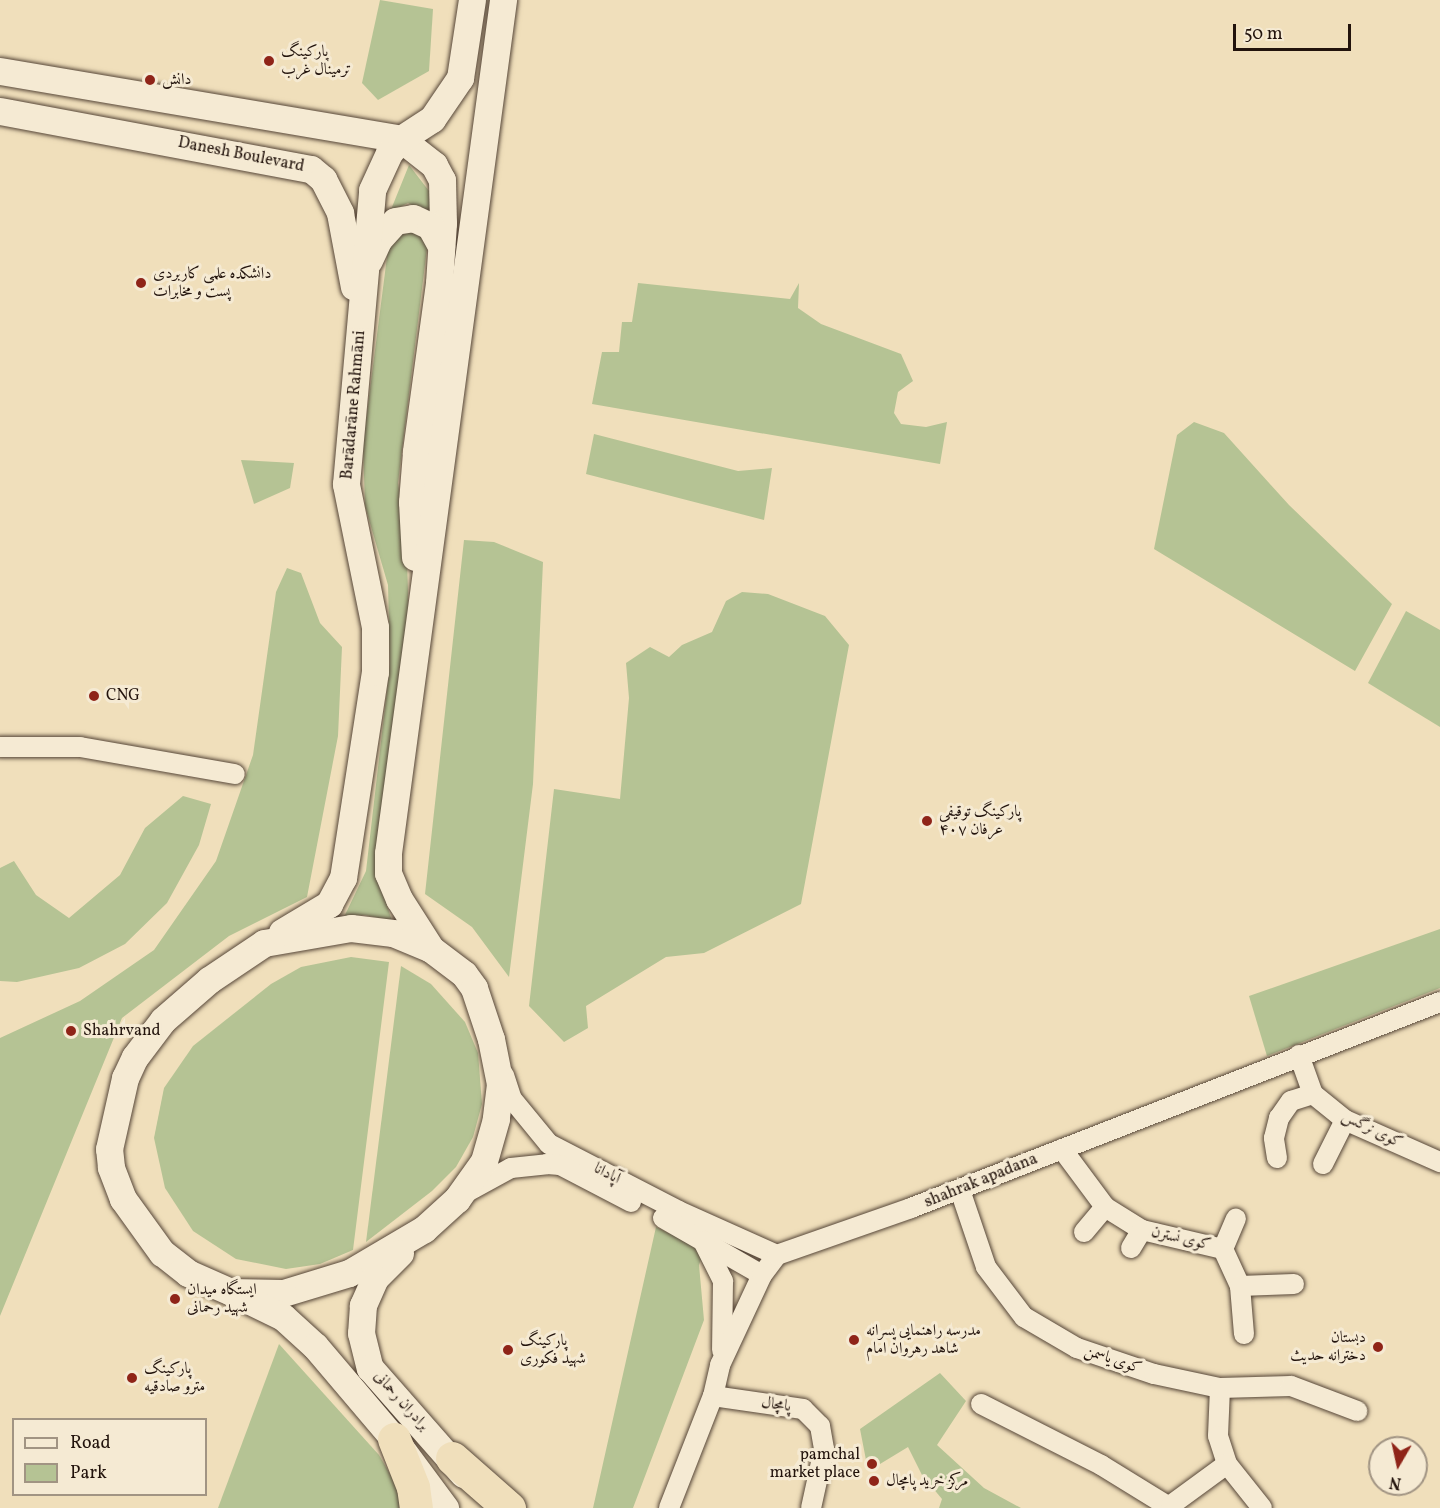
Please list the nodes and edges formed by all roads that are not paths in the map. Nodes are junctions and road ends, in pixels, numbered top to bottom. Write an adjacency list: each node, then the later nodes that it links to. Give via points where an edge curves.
1 (471, 0): 5 (main road, Barādarāne Rahmāni, via 460,78 432,119)
2 (503, 0): 9 (main road)
3 (0, 71): 5 (main road)
4 (0, 111): 8 (main road, Danesh Boulevard, via 311,169 323,179 340,213)
5 (400, 139): 6 (main road, via 425,155 442,180); 7 (main road, Barādarāne Rahmāni, via 381,166 372,190)
6 (441, 246): 7 (main road, via 430,226 413,218 395,221 379,239); 9 (main road, via 412,502)
7 (368, 263): 8 (main road, Barādarāne Rahmāni)
8 (360, 332): 12 (main road, Barādarāne Rahmāni, via 346,484 375,627 375,672 349,849 343,878 329,904)
9 (418, 613): 13 (main road, via 388,873 399,899)
10 (0, 747): 11 (street, via 80,747)
11 (235, 774)
12 (264, 943): 13 (main road, via 351,928 393,933); 37 (main road, Barādarāne Rahmāni, via 209,980 156,1029 125,1078 111,1131 111,1167 123,1199 144,1230 162,1252 188,1273)
13 (431, 949): 15 (main road, via 464,974 474,988)
14 (1440, 1002): 16 (street, shahrak apadana)
15 (491, 1039): 24 (main road, via 500,1084 496,1119 484,1161); 33 (street, آپادانا, via 512,1099 549,1144 679,1211)
16 (1299, 1055): 17 (street); 19 (street, shahrak apadana)
17 (1313, 1094): 18 (street, کوی نرگس); 20 (street, via 1291,1101 1279,1118 1274,1138)
18 (1345, 1120): 21 (street, کوی نرگس); 22 (street)
19 (1062, 1149): 23 (street, shahrak apadana); 25 (street, کوی نسترن)
20 (1277, 1158)
21 (1440, 1162)
22 (1323, 1164)
23 (960, 1190): 33 (street, shahrak apadana); 40 (street, کوی یاسمن, via 986,1267 1024,1317 1077,1348 1154,1374)
24 (457, 1199): 27 (main road); 30 (street, آپادانا, via 511,1168 527,1164 560,1165)
25 (1105, 1207): 28 (street, کوی نسترن); 29 (street)
26 (1236, 1219): 32 (street)
27 (424, 1229): 37 (main road, via 348,1273 322,1282 283,1293); 45 (main road, برادران رحمانی, via 375,1278 363,1305 361,1333 370,1368)
28 (1142, 1230): 31 (street); 32 (street, کوی نسترن)
29 (1084, 1232)
30 (700, 1237): 34 (street, آپادانا); 39 (street, via 723,1281)
31 (1131, 1248)
32 (1223, 1249): 36 (street, کوی نسترن)
33 (777, 1255): 34 (street)
34 (762, 1275): 39 (street)
35 (1294, 1284): 36 (street)
36 (1240, 1286): 38 (street, کوی نسترن)
37 (231, 1292): 44 (main road, برادران رحمانی, via 283,1317 315,1346)
38 (1244, 1334)
39 (720, 1365): 41 (street)
40 (1220, 1388): 43 (street, کوی یاسمن, via 1291,1386); 46 (street, via 1218,1436)
41 (713, 1396): 52 (street); 53 (street, پامچال, via 803,1409 820,1426 824,1449)
42 (981, 1404): 47 (street)
43 (1357, 1411)
44 (394, 1439): 48 (highway, via 413,1487); 49 (main road, برادران رحمانی)
45 (452, 1458): 50 (main road, برادران رحمانی); 51 (highway)
46 (1227, 1464): 47 (street); 54 (street)
47 (1171, 1507)
48 (416, 1508)
49 (445, 1508)
50 (485, 1508)
51 (509, 1508)
52 (669, 1508)
53 (811, 1508)
54 (1262, 1508)

